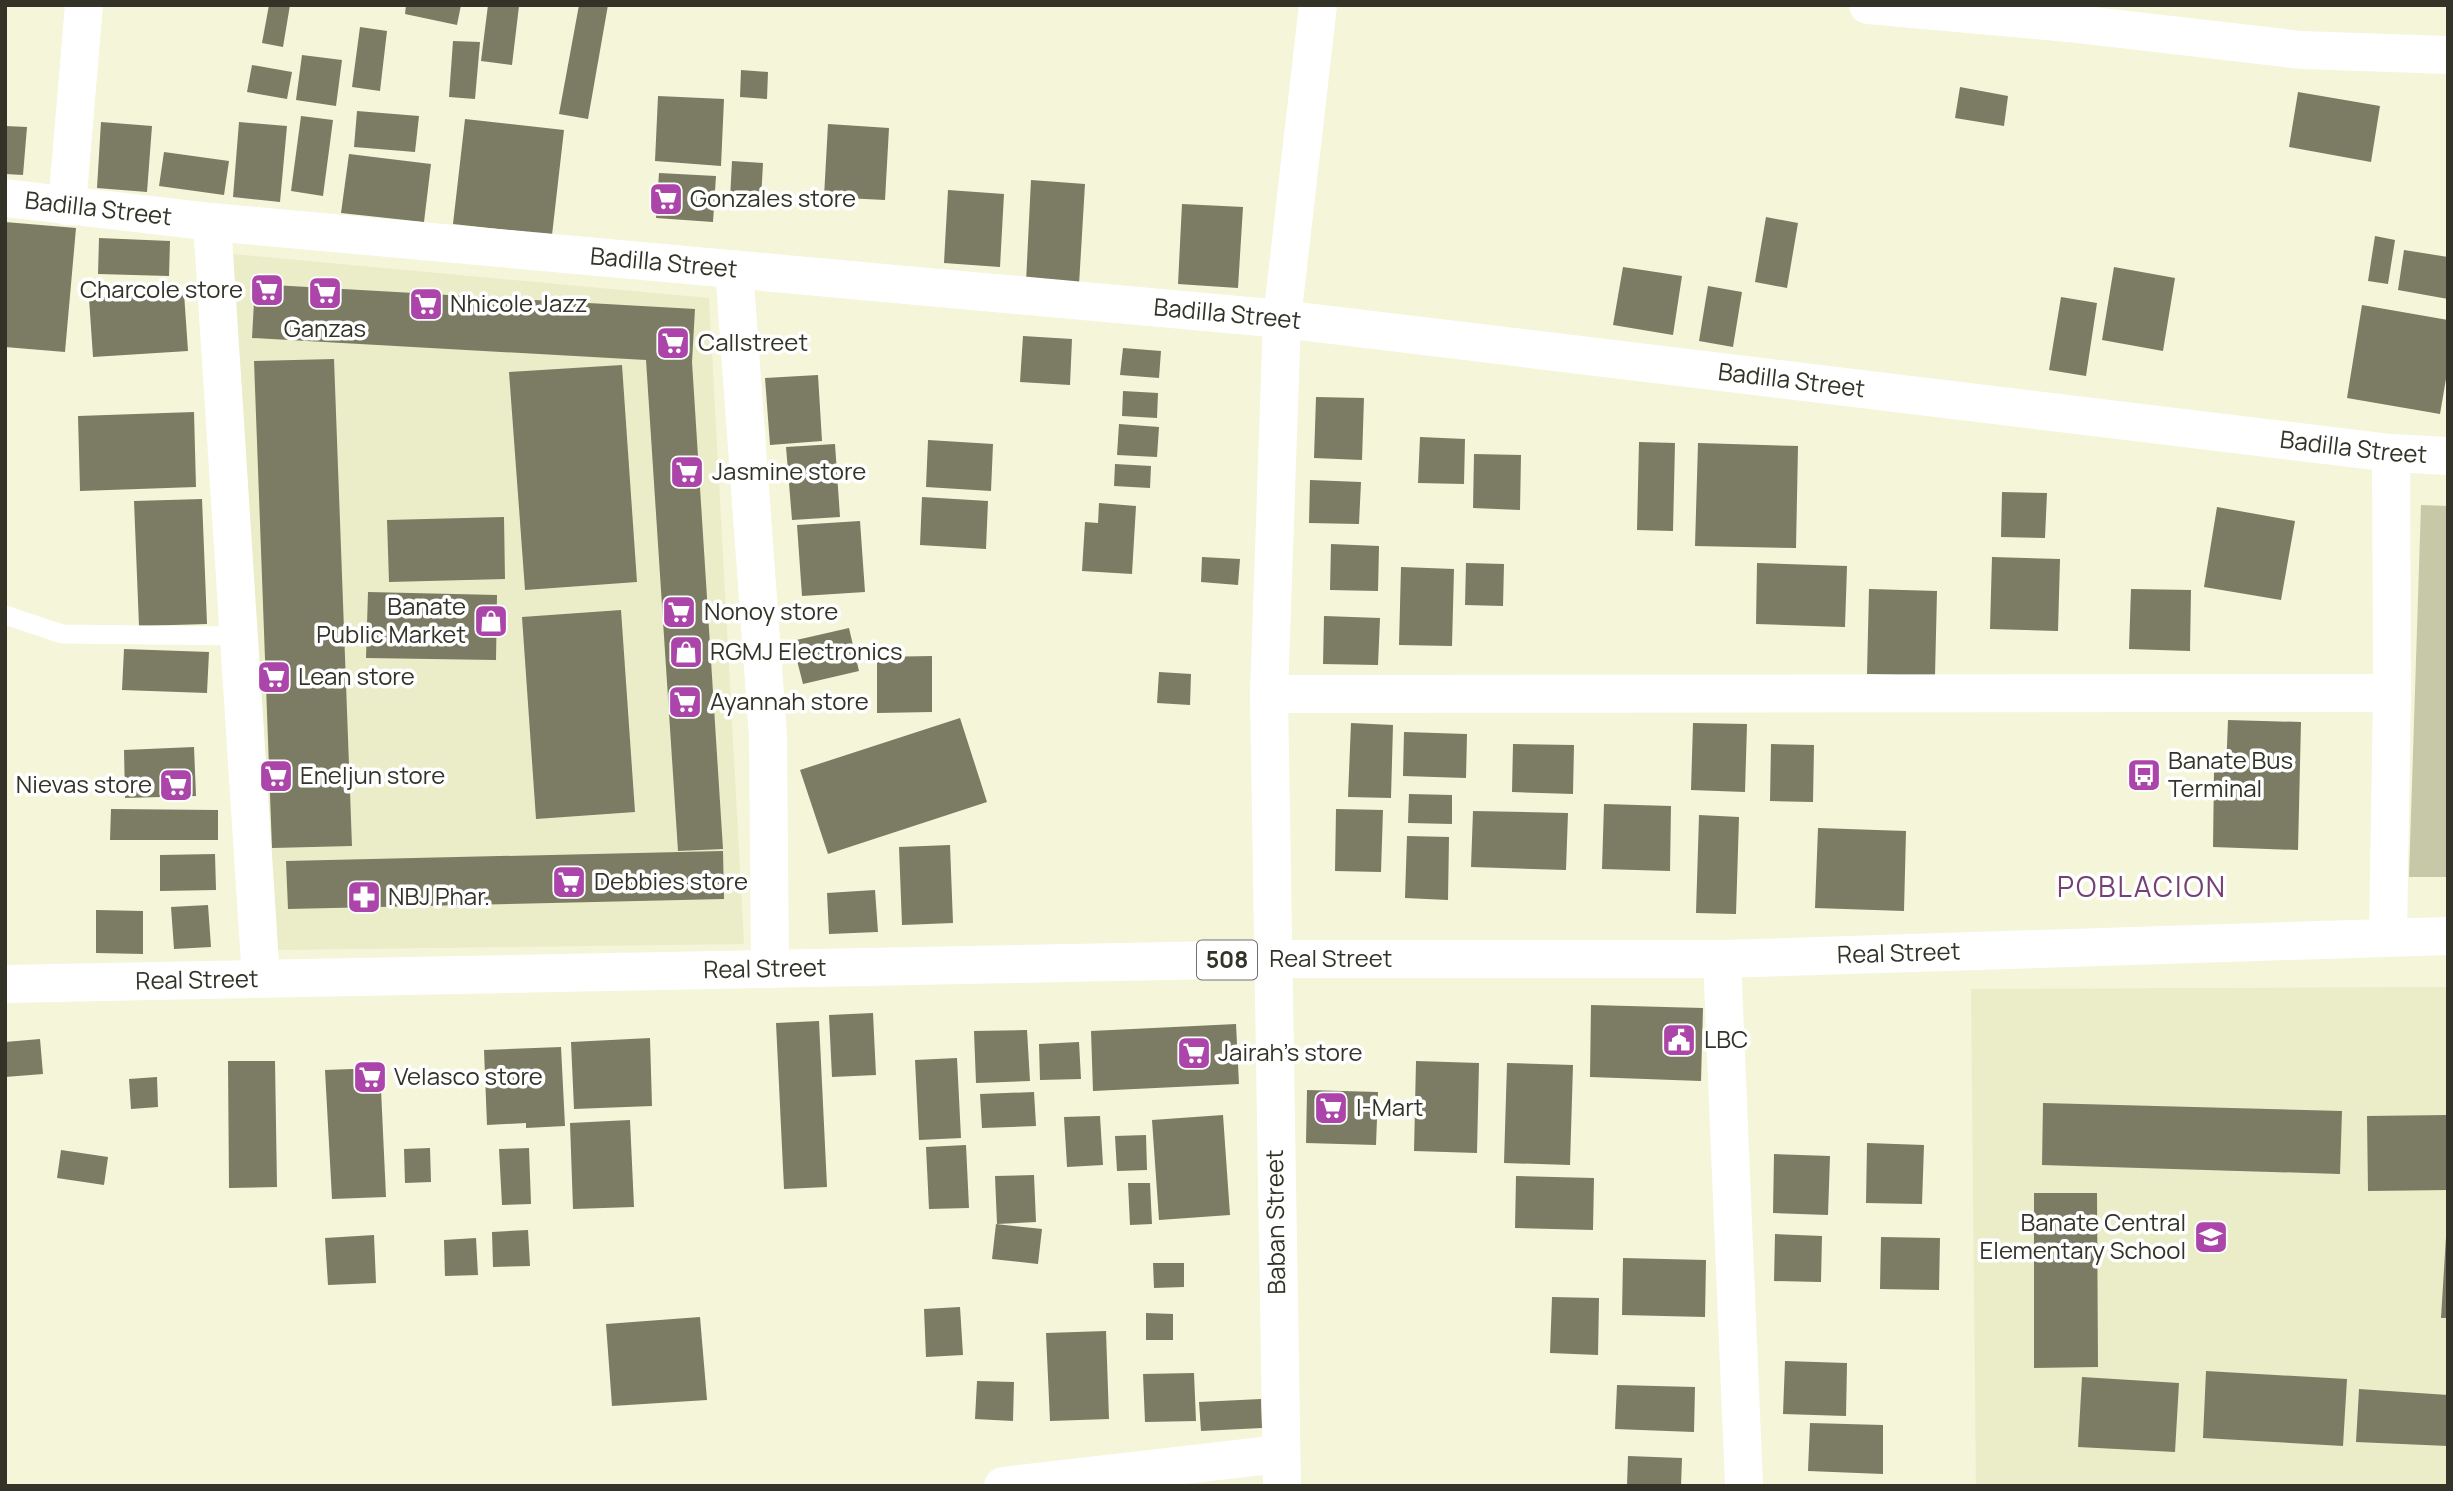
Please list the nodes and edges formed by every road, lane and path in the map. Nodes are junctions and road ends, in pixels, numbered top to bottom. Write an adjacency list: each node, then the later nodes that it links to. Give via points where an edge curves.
1 (84, 5): 6 (street)
2 (1318, 5): 9 (street, Baban Street)
3 (1868, 5): 4 (street, via 2301,50)
4 (2448, 55)
5 (5, 198): 6 (street, Badilla Street)
6 (67, 206): 7 (street, Badilla Street)
7 (212, 222): 8 (street, Badilla Street); 13 (street)
8 (734, 269): 9 (street, Badilla Street); 20 (street, via 768,736)
9 (1282, 319): 10 (street, Badilla Street); 15 (street, Baban Street)
10 (2391, 453): 11 (street, Badilla Street); 14 (street)
11 (2448, 456)
12 (5, 615): 13 (lane, via 62,634)
13 (238, 636): 21 (street)
14 (2392, 693): 15 (street); 17 (street)
15 (1269, 694): 18 (street, Baban Street)
16 (2448, 936): 17 (street, Real Street / 508)
17 (2388, 937): 19 (street, Real Street / 508)
18 (1272, 959): 19 (street, Real Street / 508); 20 (street, Real Street / 508); 23 (street, Baban Street)
19 (1722, 959): 25 (street)
20 (769, 969): 21 (street, Real Street / 508)
21 (261, 979): 22 (street, Real Street / 508)
22 (5, 984)
23 (1281, 1470): 24 (street)
24 (1003, 1486)
25 (1744, 1486)

